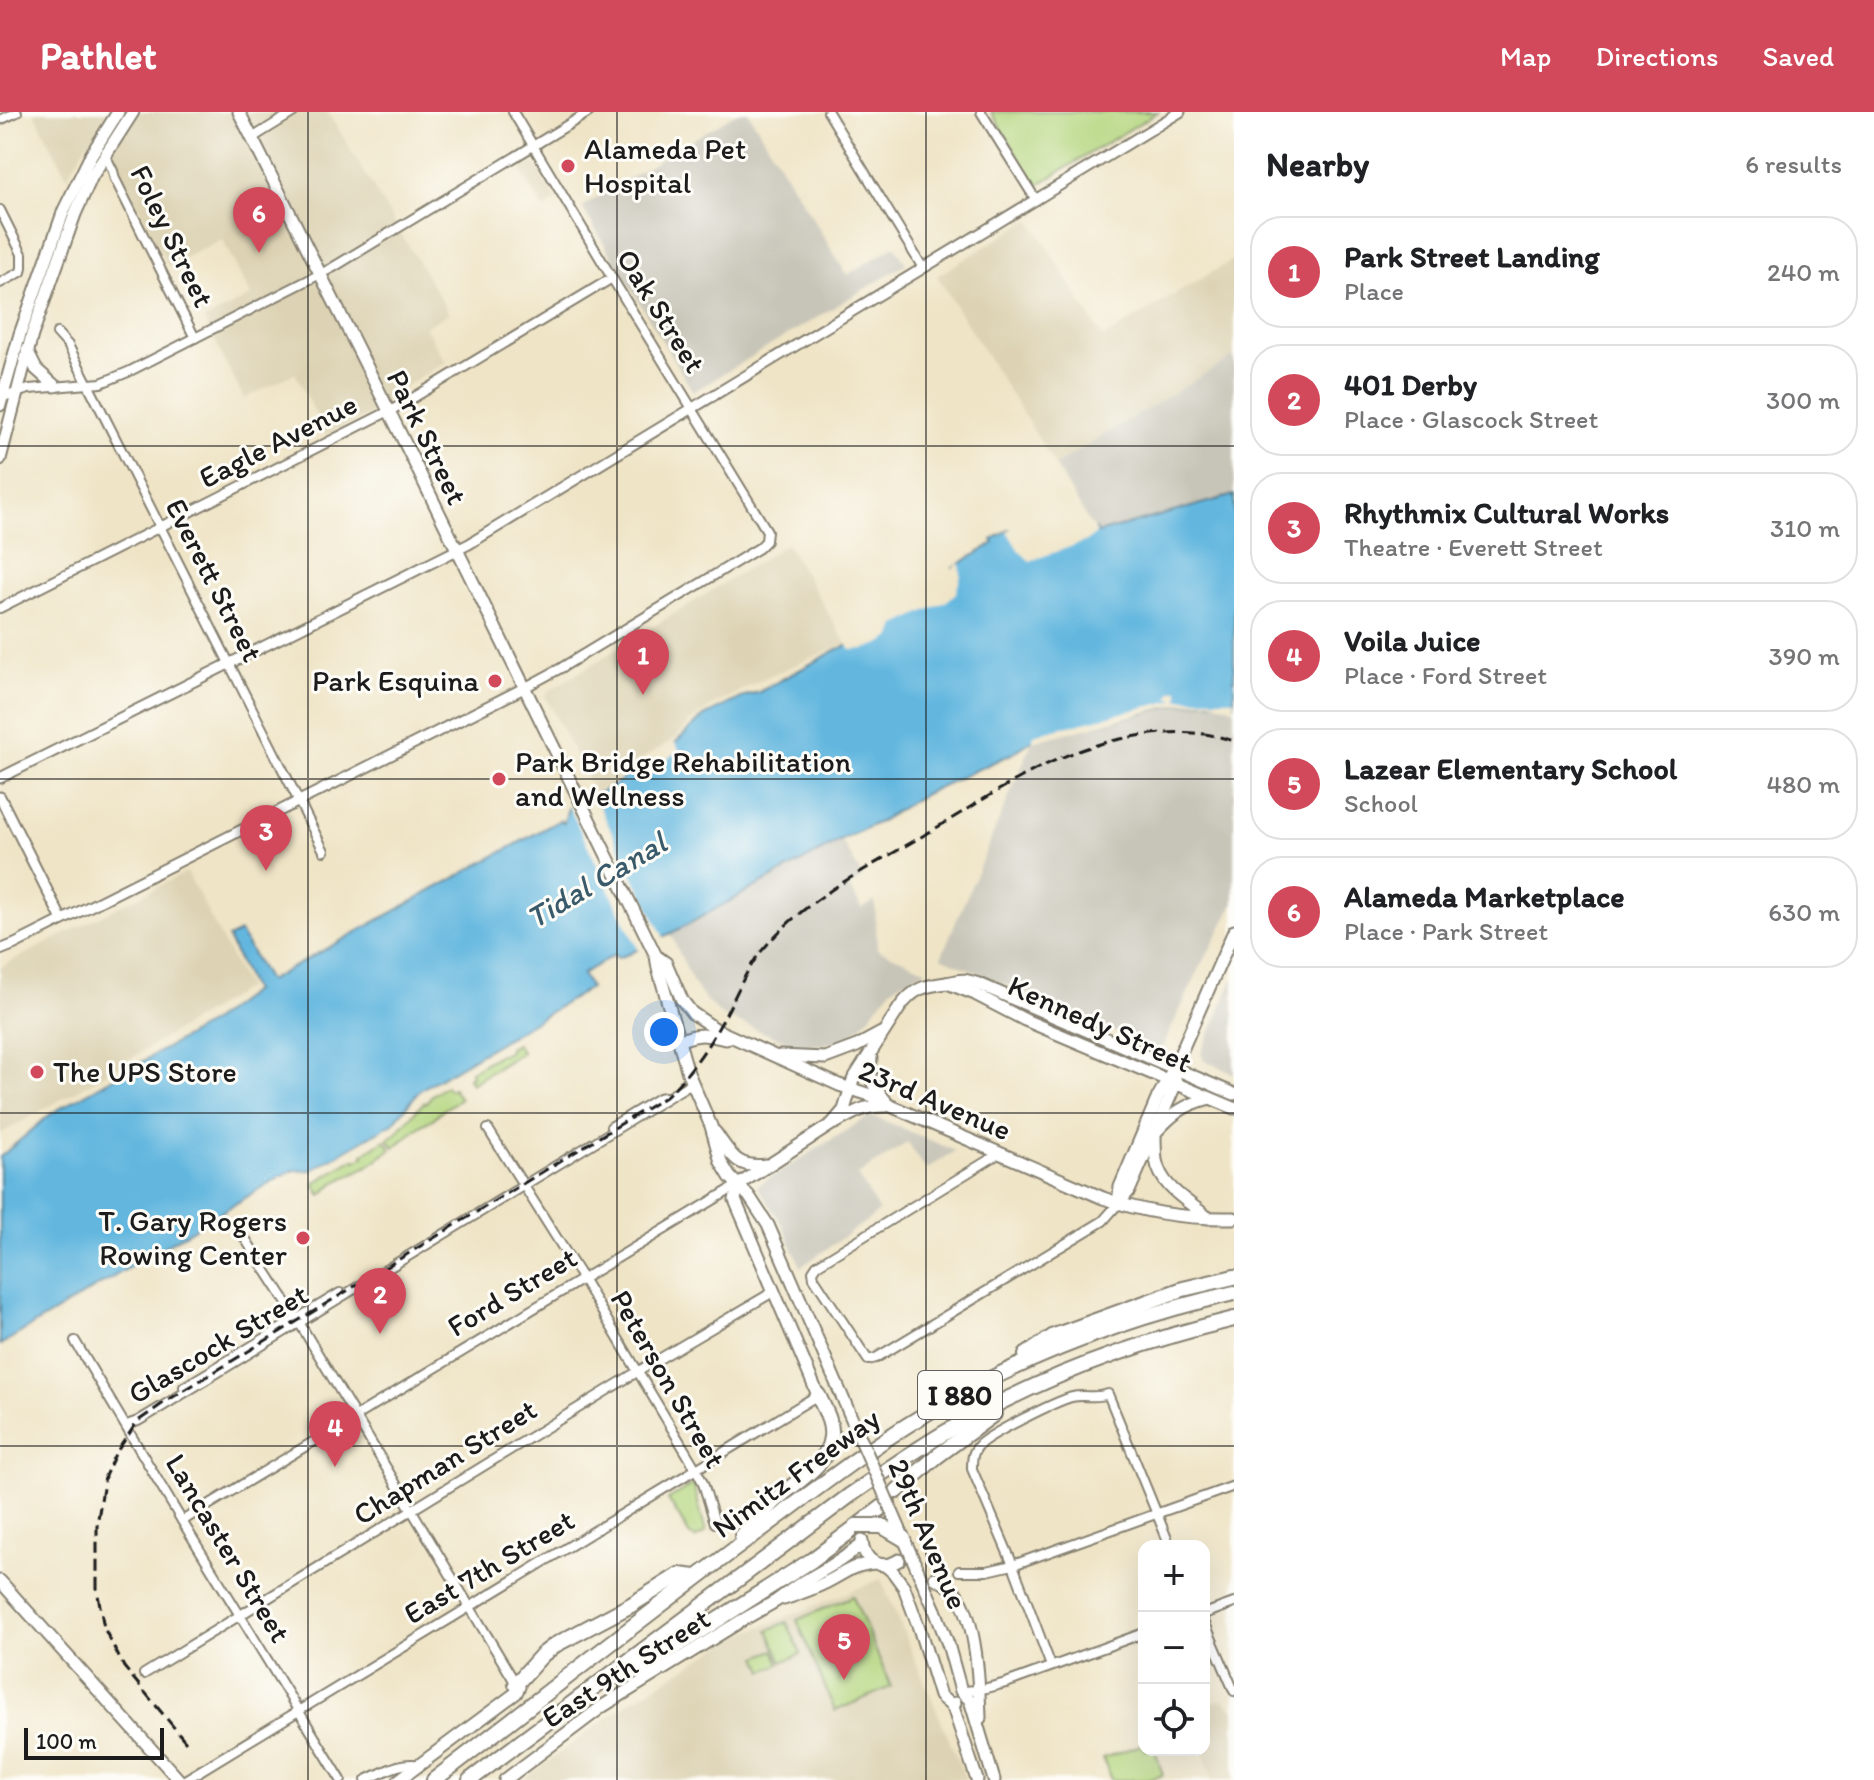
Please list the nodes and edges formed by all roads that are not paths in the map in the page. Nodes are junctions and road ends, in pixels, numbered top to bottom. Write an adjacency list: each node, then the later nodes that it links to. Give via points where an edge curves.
1 (17, 112): 11 (street)
2 (118, 112): 27 (main road, via 64,210)
3 (133, 112): 14 (main road)
4 (239, 112): 12 (main road, Park Street)
5 (294, 112): 12 (street)
6 (513, 112): 13 (street, Oak Street)
7 (589, 112): 13 (street)
8 (828, 112): 17 (street)
9 (981, 112): 15 (street)
10 (1180, 112): 15 (street)
11 (0, 120)
12 (252, 138): 18 (main road, Park Street)
13 (534, 146): 18 (street); 19 (street, Oak Street)
14 (105, 155): 22 (street, Foley Street); 23 (main road, via 75,214)
15 (1036, 200): 17 (street)
16 (0, 210): 20 (street, via 22,254 21,272)
17 (923, 268): 28 (street)
18 (320, 275): 22 (street); 29 (main road, Park Street)
19 (612, 278): 28 (street, Oak Street); 29 (street, Eagle Avenue)
20 (0, 283)
21 (57, 333): 24 (street, Everett Street)
22 (195, 338): 24 (street, via 128,372)
23 (27, 351): 25 (main road, via 36,369); 26 (main road)
24 (87, 385): 25 (street); 31 (street, Everett Street)
25 (55, 386): 26 (street)
26 (16, 393): 27 (street); 30 (main road)
27 (1, 401)
28 (693, 408): 32 (street); 35 (street, Oak Street, via 767,536 759,548)
29 (389, 412): 31 (street, Eagle Avenue); 32 (main road, Park Street)
30 (0, 459)
31 (160, 528): 33 (street, Eagle Avenue); 34 (street, Everett Street)
32 (456, 550): 34 (street); 35 (main road, Park Street)
33 (0, 608)
34 (230, 664): 36 (street); 38 (street, Everett Street)
35 (524, 688): 38 (street); 43 (main road, Park Street)
36 (0, 778)
37 (0, 797): 40 (street)
38 (298, 801): 39 (street, Everett Street); 40 (street)
39 (324, 851)
40 (62, 920): 42 (street)
41 (1234, 931): 50 (main road)
42 (0, 950)
43 (656, 956): 46 (main road, 29th Avenue); 47 (main road, 23rd Avenue, via 666,963 692,1013)
44 (947, 983): 45 (main road, Kennedy Street, via 924,986 908,997); 50 (main road, Kennedy Street, via 962,978 979,984); 51 (main road, Kennedy Street)
45 (882, 1033): 48 (main road, Kennedy Street, via 825,1058); 49 (main road, Kennedy Street)
46 (679, 1041): 47 (main road, via 698,1034); 52 (main road, 29th Avenue)
47 (738, 1041): 48 (main road, 23rd Avenue)
48 (772, 1055): 53 (main road, 23rd Avenue)
49 (871, 1055): 53 (main road, Kennedy Street); 56 (main road, via 872,1084)
50 (1174, 1068): 51 (main road); 54 (main road, Kennedy Street)
51 (1171, 1081): 55 (main road, Kennedy Street); 61 (main road); 66 (main road, via 1120,1187)
52 (693, 1082): 59 (main road, 29th Avenue); 64 (street, Glascock Street)
53 (850, 1089): 56 (main road, 23rd Avenue); 58 (main road, via 844,1110)
54 (1234, 1094)
55 (1211, 1098): 57 (main road, Kennedy Street); 61 (main road, via 1179,1109)
56 (891, 1106): 58 (main road, Ford Street, via 864,1107); 62 (main road, 23rd Avenue)
57 (1234, 1108)
58 (832, 1124): 63 (main road, Ford Street)
59 (711, 1126): 63 (main road, via 740,1163); 65 (main road, 29th Avenue, via 721,1162)
60 (488, 1129): 64 (street, Peterson Street)
61 (1155, 1133): 66 (main road); 68 (main road, via 1161,1176)
62 (1000, 1153): 66 (main road, 23rd Avenue); 66 (street, via 813,1271 868,1360 1092,1228)
63 (767, 1165): 65 (main road, Ford Street)
64 (523, 1184): 71 (street, Peterson Street); 75 (street, Glascock Street)
65 (738, 1185): 71 (street, Ford Street); 72 (main road, 29th Avenue, via 735,1200); 85 (main road, 29th Avenue, bridge, via 768,1225)
66 (1118, 1204): 68 (main road, 23rd Avenue)
67 (1234, 1218): 68 (main road, 23rd Avenue)
68 (1208, 1219)
69 (237, 1226): 75 (street)
70 (1234, 1277): 78 (highway, via 1183,1289 1054,1336)
71 (582, 1278): 77 (street, Peterson Street); 81 (street, Ford Street)
72 (773, 1292): 77 (street, Chapman Street); 80 (main road, 29th Avenue)
73 (1234, 1293): 78 (highway, Nimitz Freeway / I 880, via 1127,1323)
74 (1234, 1319): 79 (highway, Nimitz Freeway / I 880, via 1145,1344)
75 (298, 1321): 81 (street); 82 (street, Glascock Street)
76 (75, 1341): 82 (street, Lancaster Street)
77 (637, 1372): 83 (street, Peterson Street); 86 (street, Chapman Street)
78 (989, 1380): 93 (highway, Nimitz Freeway / I 880, via 883,1441)
79 (1027, 1391): 85 (highway, via 936,1457); 110 (highway, Nimitz Freeway / I 880, via 896,1463)
80 (818, 1395): 83 (street, East 7th Street); 93 (highway, via 832,1436 821,1460 774,1500)
81 (354, 1417): 86 (street); 88 (street, Ford Street)
82 (127, 1425): 88 (street, Lancaster Street)
83 (696, 1469): 89 (street, Peterson Street); 103 (street, East 7th Street)
84 (1234, 1486): 87 (street)
85 (893, 1497): 90 (highway); 91 (main road, 29th Avenue, bridge)
86 (412, 1512): 103 (street); 105 (street, Chapman Street)
87 (1155, 1513): 92 (street); 96 (street); 96 (street, via 1108,1394 1071,1397 980,1443 972,1454 972,1469)
88 (182, 1521): 105 (street, Lancaster Street)
89 (715, 1523)
90 (860, 1537): 91 (highway, bridge, via 882,1526); 95 (main road, via 868,1558); 101 (main road, East 9th Street, via 839,1561); 110 (highway, via 812,1560 640,1669)
91 (904, 1539): 113 (main road, 29th Avenue, bridge, via 948,1644)
92 (1167, 1540)
93 (719, 1560): 98 (highway, Nimitz Freeway / I 880)
94 (899, 1560): 95 (main road, East 9th Street)
95 (880, 1564): 101 (main road, East 9th Street, via 851,1567); 115 (main road, via 904,1587 940,1696)
96 (1013, 1565): 97 (street); 108 (street)
97 (959, 1571)
98 (696, 1577): 111 (highway, via 679,1575 555,1645); 124 (highway, Nimitz Freeway / I 880)
99 (935, 1578): 112 (main road, via 956,1594 968,1617)
100 (0, 1581): 119 (main road)
101 (776, 1601): 126 (main road, East 9th Street, via 603,1706)
102 (1234, 1603): 104 (street)
103 (469, 1606): 111 (street); 116 (street, East 7th Street)
104 (1209, 1612)
105 (240, 1616): 109 (street, Chapman Street); 116 (street, Lancaster Street)
106 (1138, 1635): 108 (street)
107 (1210, 1635): 114 (street)
108 (1051, 1666): 112 (street)
109 (144, 1674)
110 (599, 1682): 125 (highway, Nimitz Freeway / I 880)
111 (516, 1684): 118 (main road, via 516,1693)
112 (979, 1690): 113 (street); 117 (main road)
113 (961, 1691): 115 (main road); 117 (main road, 29th Avenue, via 970,1700)
114 (1234, 1691)
115 (953, 1707): 127 (main road)
116 (298, 1710): 120 (street, East 7th Street); 121 (street, Lancaster Street)
117 (981, 1738): 128 (main road, 29th Avenue)
118 (421, 1765): 122 (street, via 403,1764); 123 (main road); 124 (main road)
119 (179, 1780)
120 (185, 1780)
121 (341, 1780)
122 (366, 1780)
123 (399, 1780)
124 (433, 1780)
125 (470, 1780)
126 (505, 1780)
127 (977, 1780)
128 (994, 1780)

